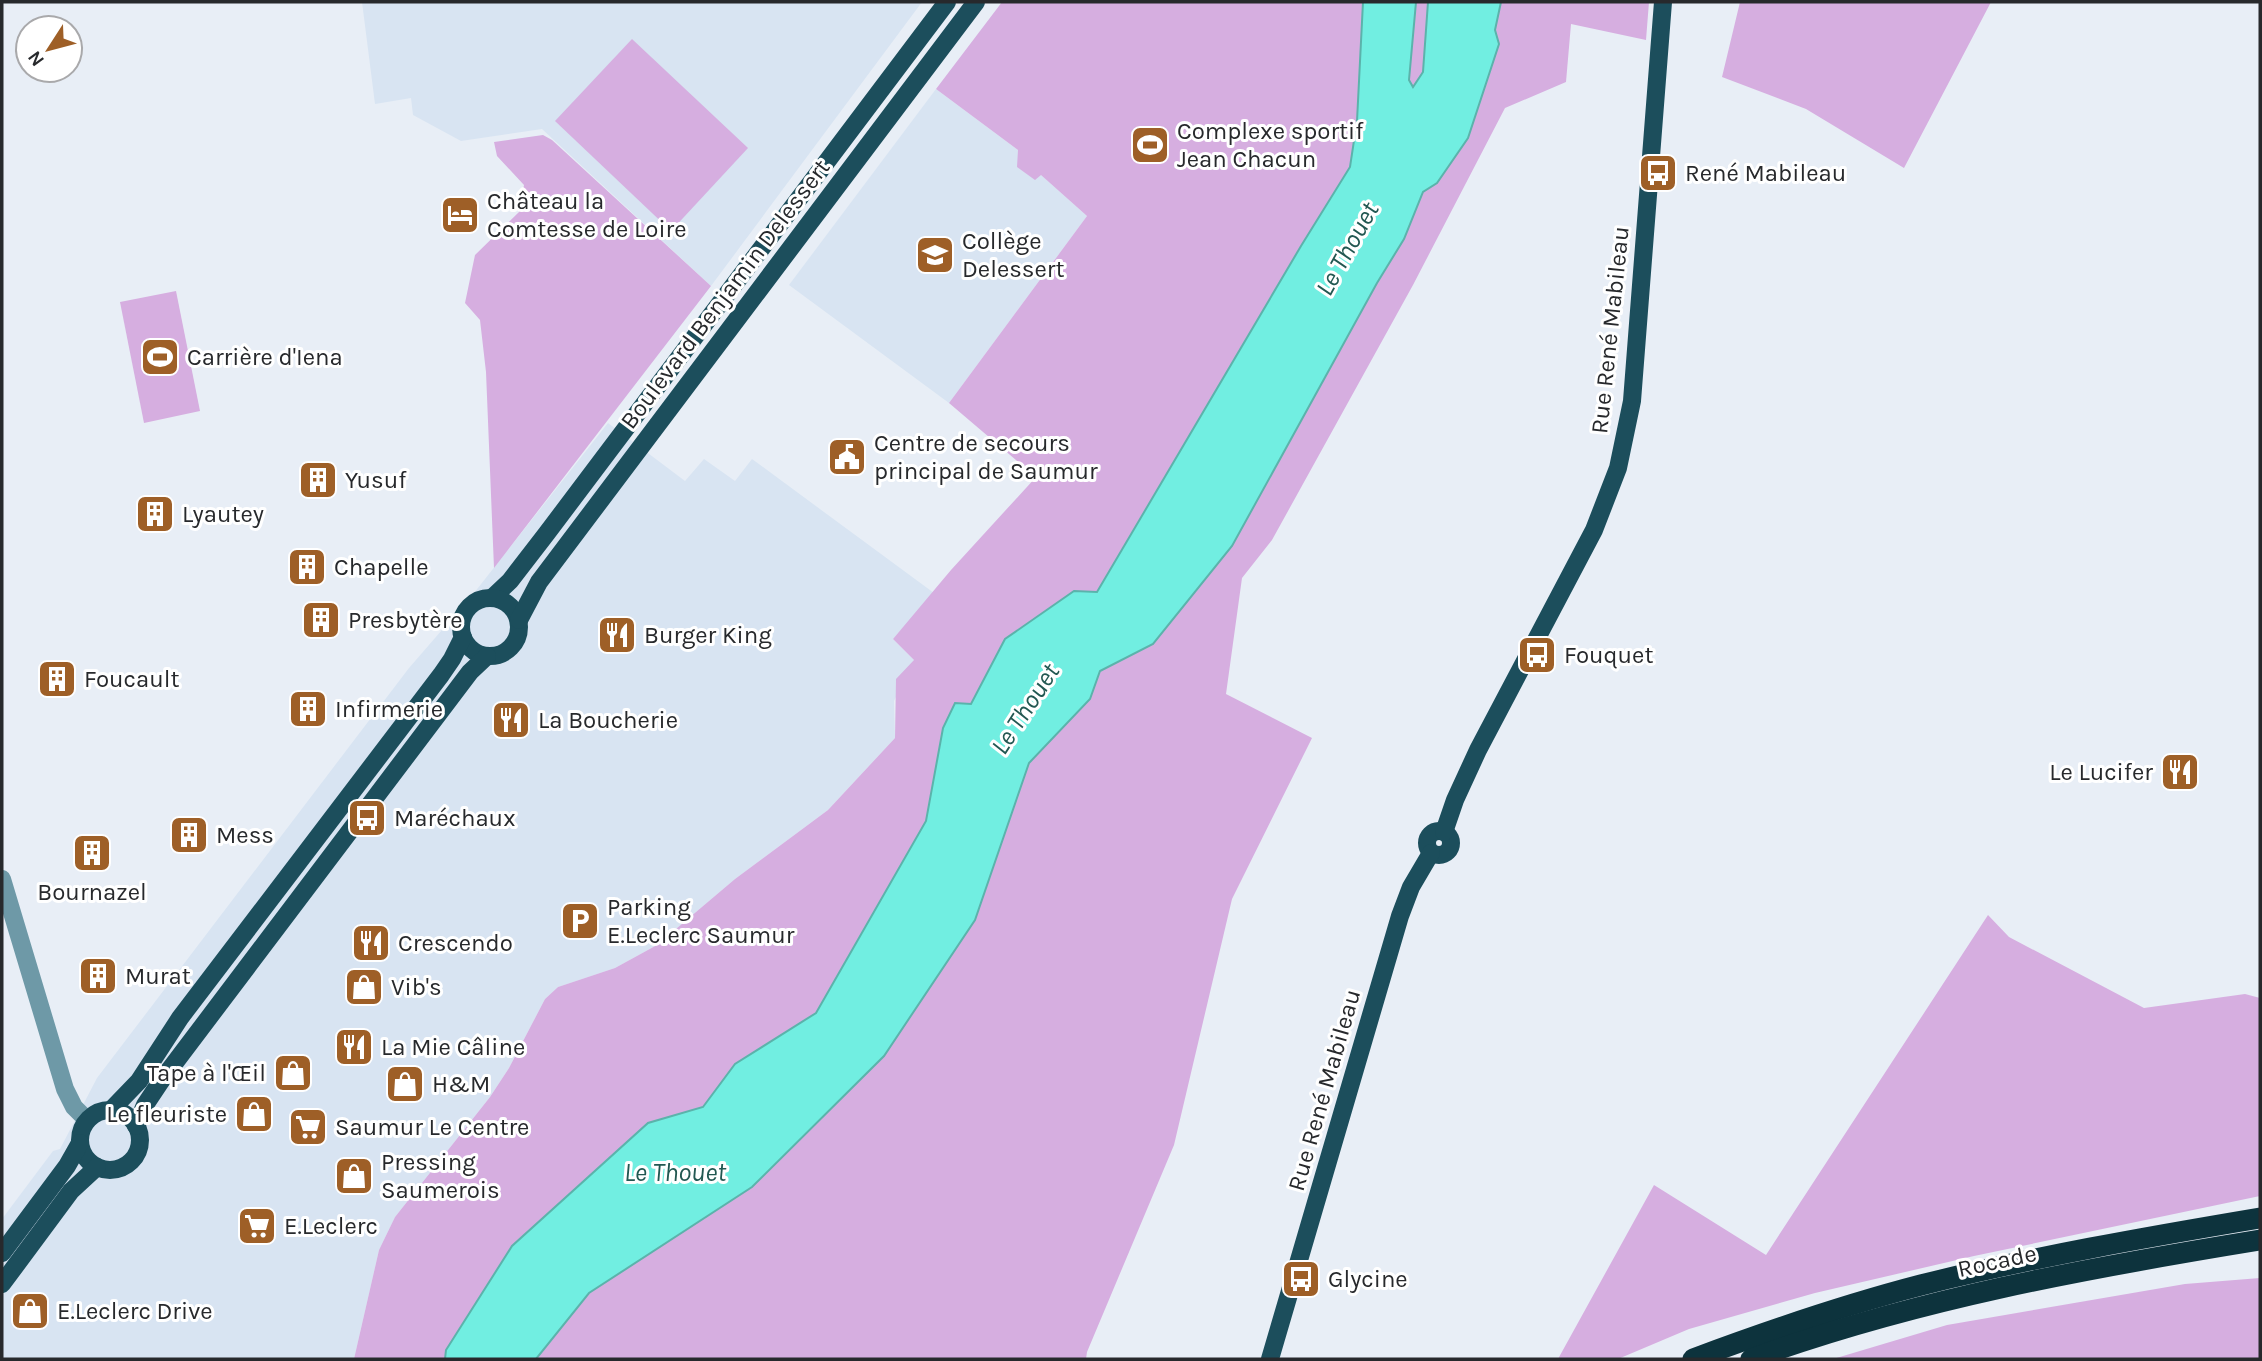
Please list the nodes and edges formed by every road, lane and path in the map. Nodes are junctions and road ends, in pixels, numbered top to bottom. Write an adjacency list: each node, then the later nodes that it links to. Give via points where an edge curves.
1 (947, 2): 4 (main road, Boulevard Benjamin Delessert, via 541,541)
2 (976, 2): 5 (main road, Boulevard Benjamin Delessert, via 539,582)
3 (1663, 2): 18 (main road, Rue René Mabileau, via 1632,401 1618,468 1594,530 1455,800 1444,832 1450,840 1448,851 1431,853 1411,887)
4 (492, 597): 5 (main road, via 509,604); 6 (main road, via 465,611)
5 (519, 620): 7 (main road, via 512,647)
6 (463, 636): 7 (main road, via 472,650); 9 (main road, via 441,675 180,1018 139,1082)
7 (487, 656): 11 (main road, via 470,672 161,1081)
8 (2, 879): 10 (street, via 65,1089)
9 (111, 1110): 10 (main road); 11 (main road, via 121,1112)
10 (87, 1120): 12 (main road)
11 (136, 1126): 13 (main road, via 139,1144 131,1161 114,1169)
12 (80, 1143): 13 (main road); 16 (main road)
13 (97, 1167): 17 (main road, via 56,1210)
14 (2260, 1218): 19 (highway, via 2088,1248 1918,1286)
15 (2260, 1242): 20 (highway, Rocade, via 1960,1296)
16 (2, 1253)
17 (2, 1284)
18 (1273, 1352)
19 (1693, 1359)
20 (1751, 1359)

